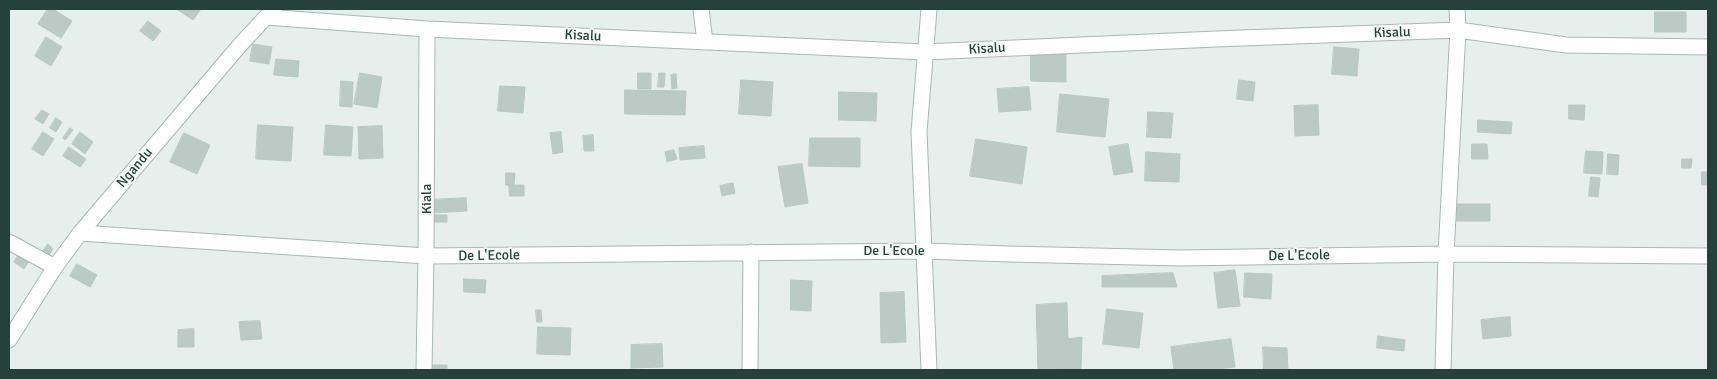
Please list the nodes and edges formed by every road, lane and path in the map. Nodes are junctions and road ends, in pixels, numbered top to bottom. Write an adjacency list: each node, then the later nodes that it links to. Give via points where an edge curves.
1 (701, 9): 7 (street)
2 (929, 9): 9 (street)
3 (1457, 9): 6 (street)
4 (272, 13): 5 (street, Kisalu); 10 (street, Ngandu, via 240,45)
5 (427, 29): 7 (street, Kisalu); 15 (street, Kiala)
6 (1458, 30): 8 (street, Kisalu, via 1566,45); 9 (street, Kisalu); 14 (street)
7 (705, 42): 9 (street, Kisalu)
8 (1708, 47)
9 (925, 52): 12 (street, via 919,132)
10 (80, 233): 15 (street, De L'Ecole); 17 (street, Ngandu)
11 (9, 242): 17 (street)
12 (925, 251): 13 (street, De L'Ecole); 14 (street, De L'Ecole, via 1180,258); 21 (street)
13 (752, 252): 15 (street, De L'Ecole); 20 (street)
14 (1446, 254): 16 (street, De L'Ecole); 22 (street)
15 (426, 256): 19 (street, Kiala)
16 (1708, 256)
17 (54, 267): 18 (street, Ngandu)
18 (9, 340)
19 (424, 370)
20 (750, 370)
21 (929, 370)
22 (1443, 370)

